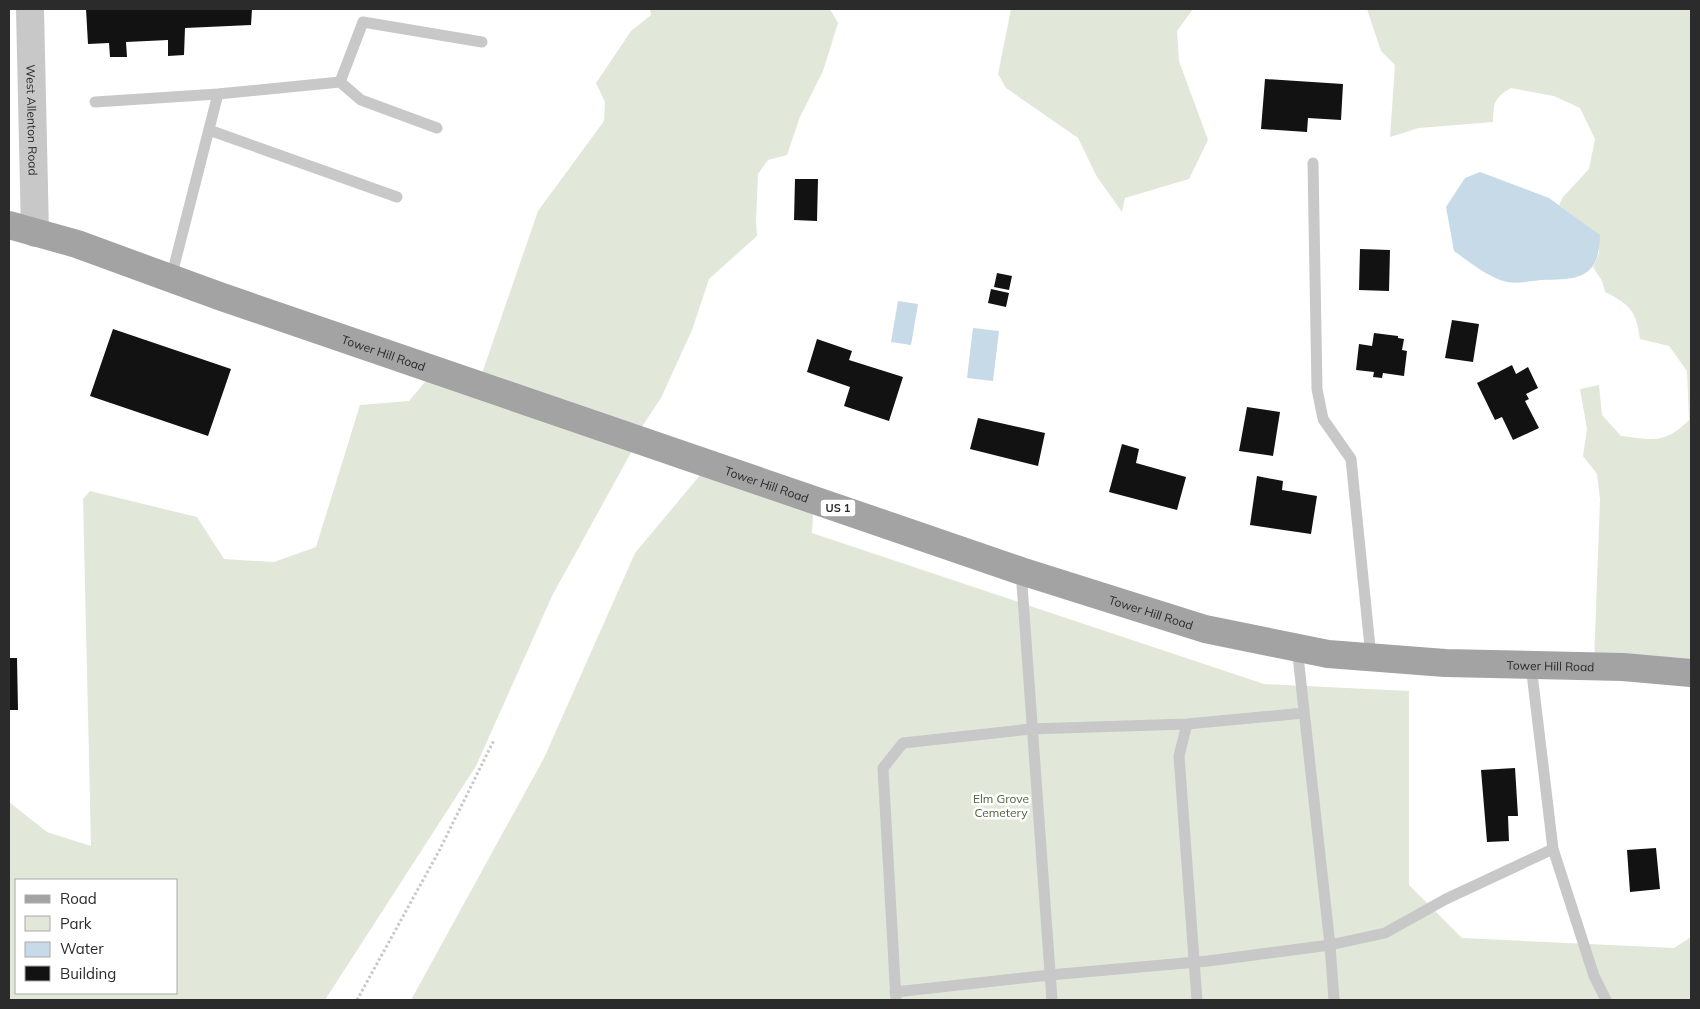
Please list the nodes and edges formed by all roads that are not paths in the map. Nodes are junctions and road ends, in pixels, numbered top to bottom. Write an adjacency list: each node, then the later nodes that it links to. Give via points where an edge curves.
1 (30, 9): 11 (street, West Allenton Road)
2 (482, 42): 3 (lane, via 363,22)
3 (340, 82): 4 (lane); 6 (lane, via 361,100)
4 (218, 94): 5 (lane); 7 (lane)
5 (96, 102)
6 (437, 128)
7 (209, 130): 9 (lane); 12 (lane)
8 (1313, 163): 15 (lane, via 1317,390 1324,419 1351,459)
9 (397, 196)
10 (9, 225): 11 (main road, Tower Hill Road / US 1)
11 (35, 233): 12 (main road, Tower Hill Road / US 1, via 77,244)
12 (171, 278): 13 (main road, Tower Hill Road / US 1)
13 (1021, 571): 14 (main road, Tower Hill Road / US 1, via 1205,629); 20 (lane)
14 (1297, 648): 15 (main road, Tower Hill Road / US 1); 18 (lane)
15 (1372, 657): 16 (main road, Tower Hill Road / US 1)
16 (1531, 665): 17 (main road, Tower Hill Road / US 1, via 1623,667); 21 (lane)
17 (1691, 673)
18 (1304, 713): 19 (lane); 22 (lane)
19 (1187, 724): 20 (lane); 23 (lane, via 1179,756)
20 (1031, 729): 24 (lane); 25 (lane, via 903,743 883,768)
21 (1553, 849): 22 (lane, via 1446,899 1385,933); 29 (lane, via 1591,968)
22 (1330, 945): 23 (lane); 28 (lane)
23 (1194, 962): 24 (lane); 27 (lane)
24 (1050, 975): 25 (lane); 26 (lane)
25 (896, 996)
26 (1052, 1000)
27 (1197, 1000)
28 (1334, 1000)
29 (1606, 1000)

